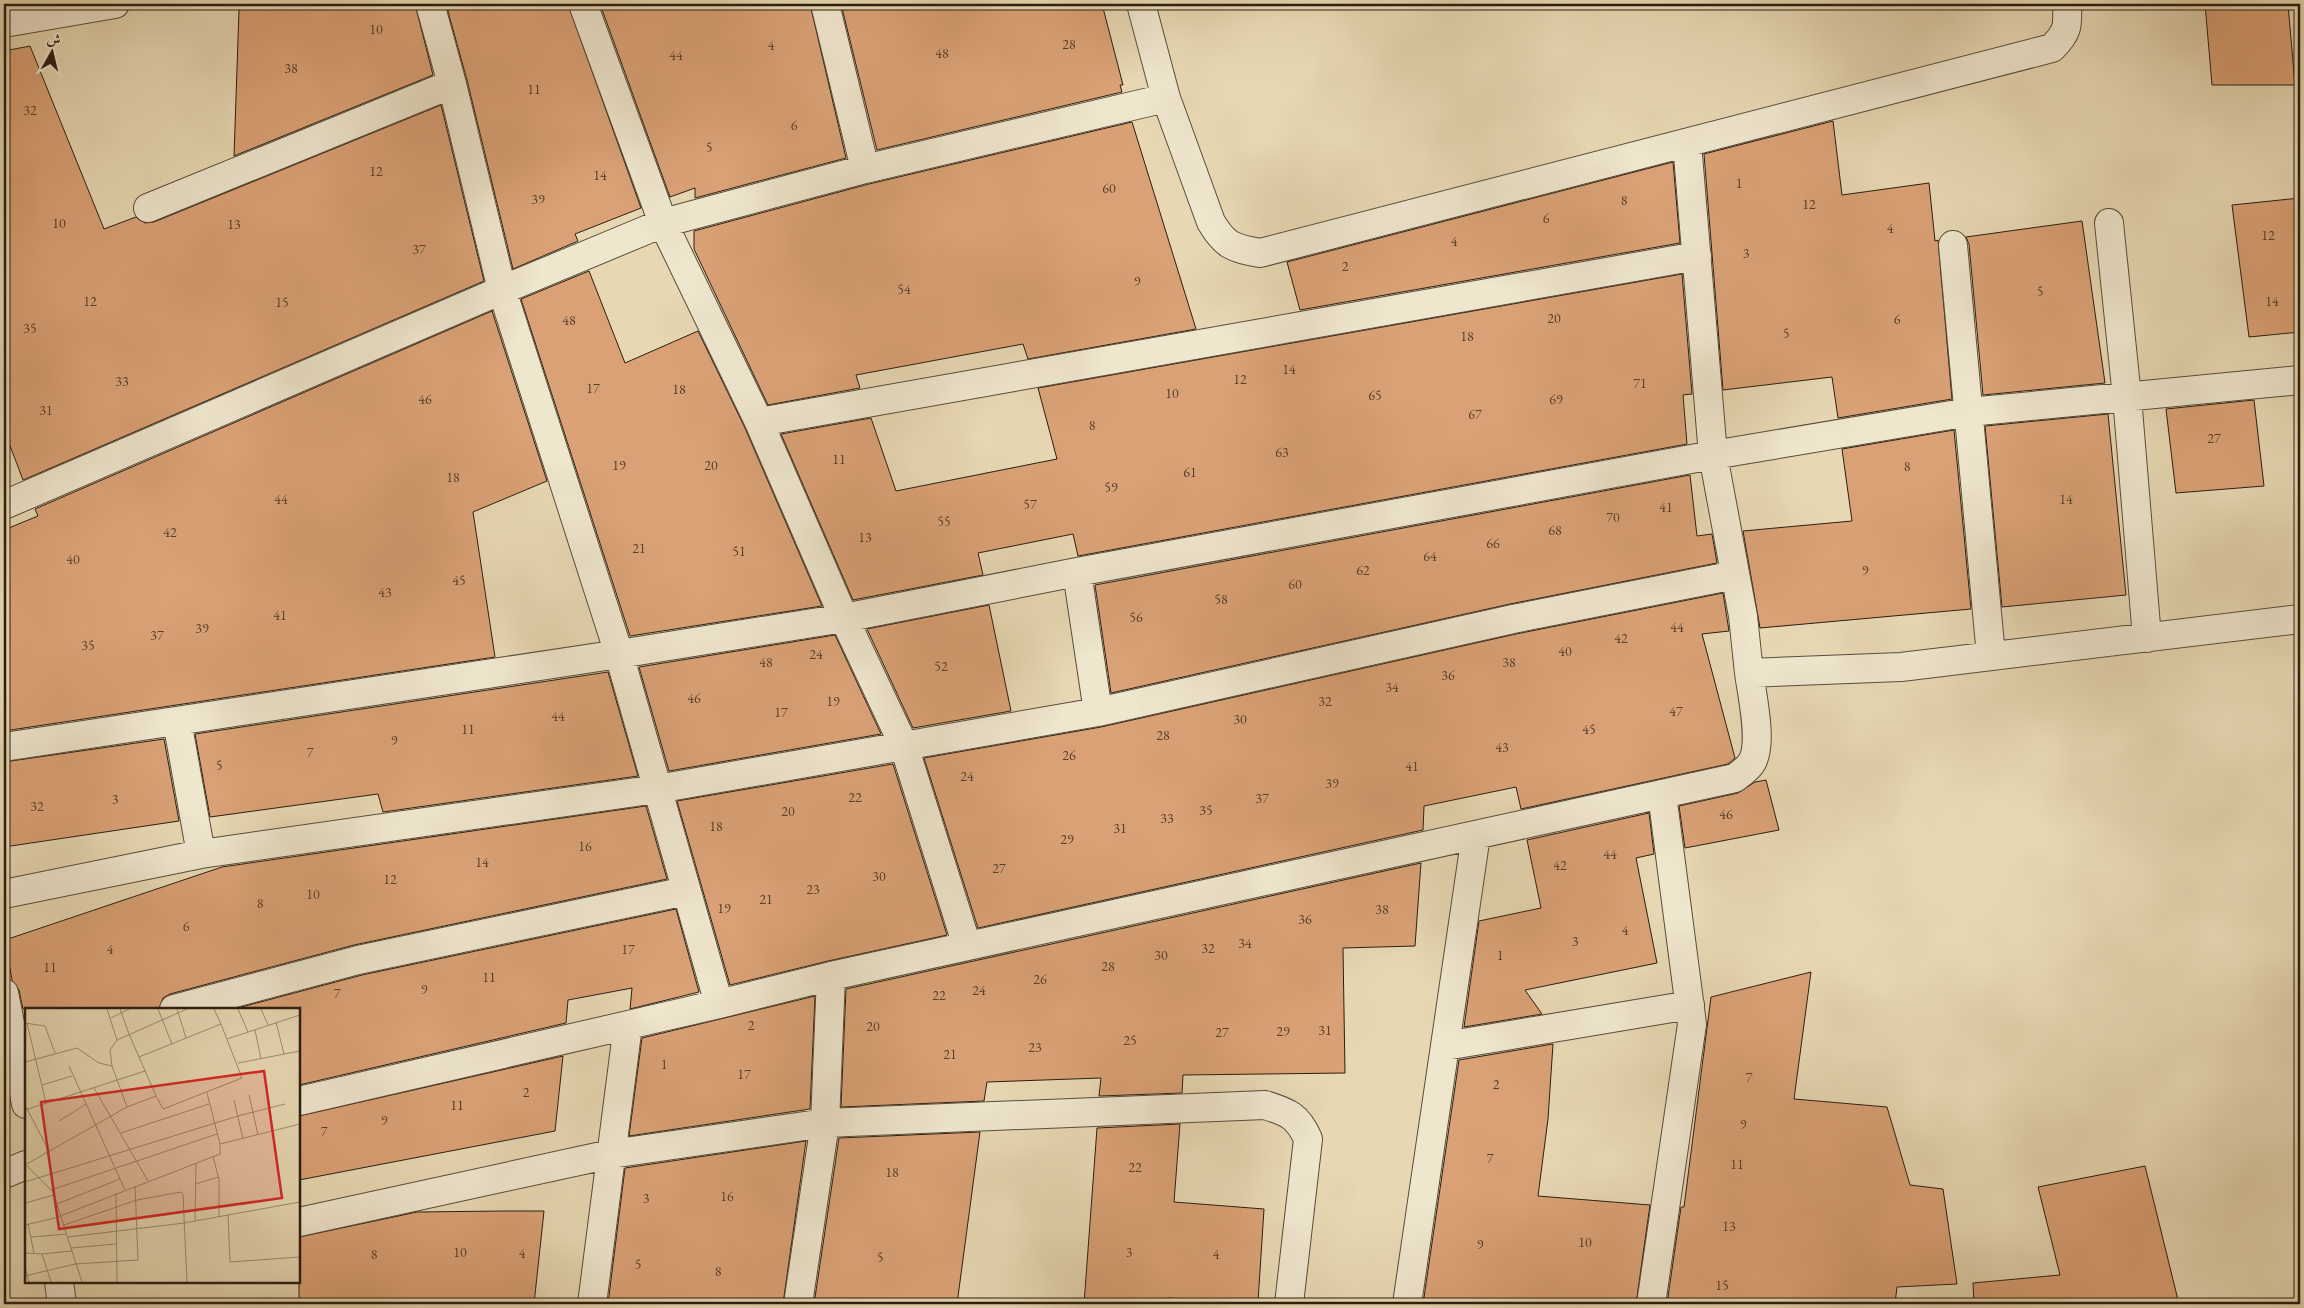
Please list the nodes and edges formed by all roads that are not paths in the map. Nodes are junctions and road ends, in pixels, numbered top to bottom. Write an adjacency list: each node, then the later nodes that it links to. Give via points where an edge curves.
1 (115, 4): 7 (street)
2 (430, 4): 9 (street)
3 (583, 4): 14 (street)
4 (825, 4): 12 (street)
5 (1141, 4): 10 (street)
6 (2067, 4): 11 (street, via 2068,21 2064,36 2052,48)
7 (46, 10): 8 (street)
8 (4, 23)
9 (452, 84): 13 (street); 18 (street)
10 (1166, 98): 11 (street, via 1211,222 1221,239 1238,249 1260,253); 12 (street)
11 (1688, 143): 17 (street)
12 (865, 169): 14 (street)
13 (148, 208)
14 (662, 223): 18 (street); 22 (street)
15 (2109, 223): 20 (street)
16 (1954, 245): 21 (street)
17 (1697, 256): 22 (street); 23 (street)
18 (502, 290): 24 (street); 30 (street)
19 (2300, 380): 20 (street)
20 (2127, 397): 21 (street); 29 (street)
21 (1968, 412): 23 (street); 31 (street)
22 (759, 422): 27 (street)
23 (1713, 455): 25 (street); 26 (street)
24 (6, 498)
25 (1077, 572): 27 (street); 33 (street)
26 (1735, 575): 32 (street); 33 (street, via 1513,619)
27 (844, 618): 30 (street); 36 (street)
28 (2300, 619): 29 (street)
29 (2147, 638): 31 (street)
30 (619, 654): 34 (street); 37 (street)
31 (1991, 656): 32 (street, via 1900,667)
32 (1750, 672): 38 (street, via 1757,742 1753,761 1735,778)
33 (1098, 712): 36 (street)
34 (177, 721): 35 (street); 40 (street)
35 (4, 746)
36 (904, 746): 37 (street); 43 (street)
37 (656, 789): 40 (street); 41 (street)
38 (1662, 794): 39 (street); 47 (street)
39 (1476, 834): 43 (street); 50 (street)
40 (201, 854): 42 (street)
41 (686, 891): 46 (street); 48 (street, via 358,960)
42 (4, 894)
43 (967, 946): 44 (street)
44 (831, 976): 46 (street); 54 (street)
45 (4, 993): 51 (street)
46 (719, 1004): 49 (street)
47 (1690, 1005): 50 (street); 65 (street, via 1692,1024)
48 (178, 1008)
49 (628, 1025): 53 (street); 55 (street)
50 (1445, 1046): 64 (street)
51 (21, 1050): 52 (street)
52 (25, 1093)
53 (300, 1101)
54 (825, 1123): 55 (street); 62 (street); 63 (street, via 1236,1105 1265,1105 1284,1111 1300,1122 1308,1139)
55 (611, 1154): 58 (street); 61 (street)
56 (25, 1165): 57 (street)
57 (4, 1174)
58 (300, 1222)
59 (59, 1283): 60 (street)
60 (62, 1304)
61 (592, 1304)
62 (798, 1304)
63 (1289, 1304)
64 (1407, 1304)
65 (1652, 1304)

